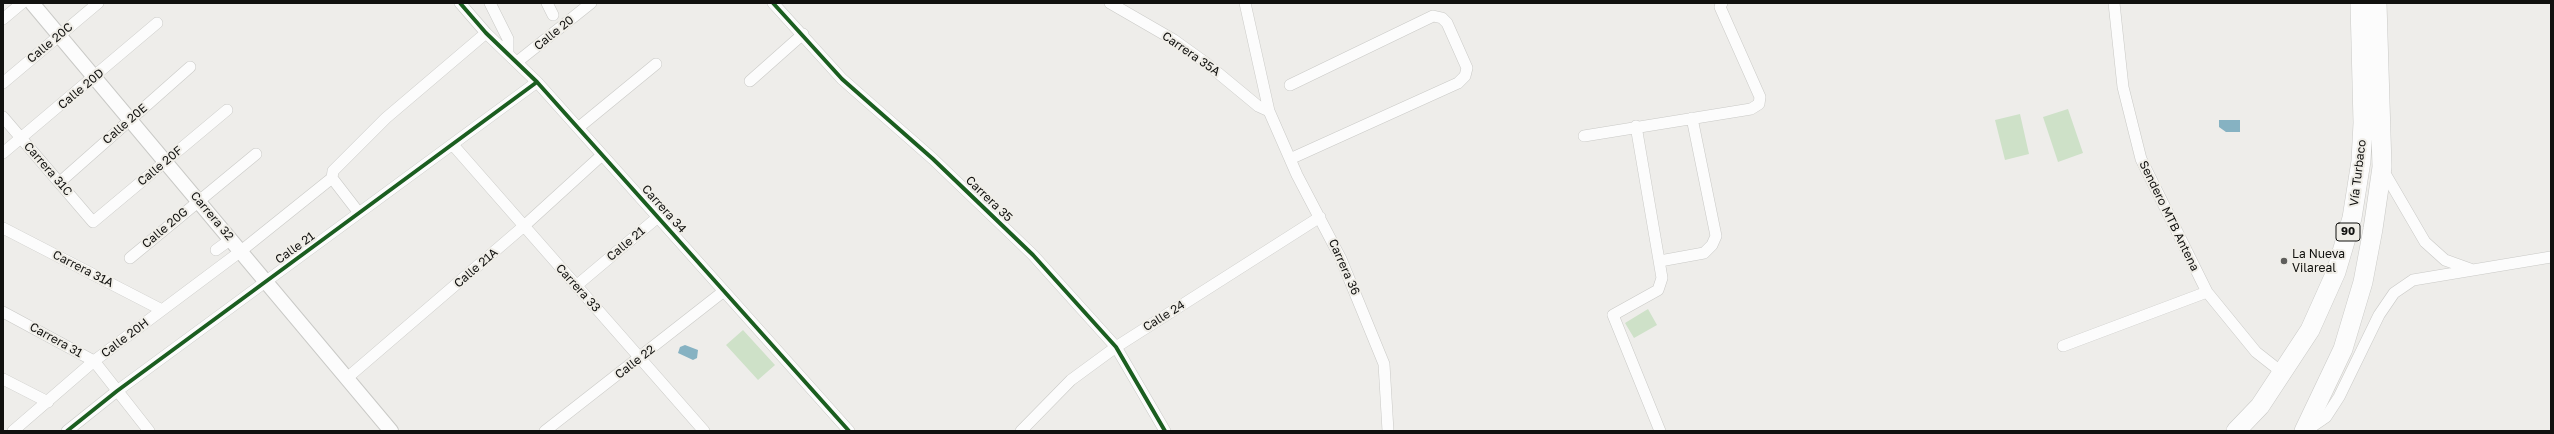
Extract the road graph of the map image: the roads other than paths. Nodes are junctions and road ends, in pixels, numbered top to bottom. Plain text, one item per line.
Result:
1 (22, 3) edge
2 (32, 3) edge
3 (98, 3) edge
4 (460, 3) edge
5 (490, 3) edge
6 (547, 3) edge
7 (591, 3) edge
8 (773, 3) edge
9 (1110, 3) edge
10 (1245, 3) edge
11 (1722, 3) edge
12 (2114, 3) edge
13 (2360, 3) edge
14 (2377, 3) edge
15 (553, 15) dead end
16 (3, 19) edge
17 (157, 23) dead end
18 (486, 33) junction
19 (803, 34) junction
20 (60, 35) junction
21 (508, 54) junction
22 (517, 62) junction
23 (656, 64) dead end
24 (190, 67) dead end
25 (95, 77) junction
26 (750, 81) dead end
27 (537, 82) junction
28 (3, 83) edge
29 (1290, 85) dead end
30 (227, 110) dead end
31 (1269, 111) junction
32 (3, 118) edge
33 (1692, 118) junction
34 (131, 119) junction
35 (1636, 126) junction
36 (578, 128) junction
37 (1584, 136) dead end
38 (21, 138) junction
39 (452, 145) junction
40 (3, 153) edge
41 (256, 154) dead end
42 (602, 155) junction
43 (1290, 159) junction
44 (166, 161) junction
45 (2382, 167) junction
46 (332, 178) junction
47 (60, 182) junction
48 (198, 200) junction
49 (359, 213) junction
50 (658, 217) junction
51 (1320, 217) junction
52 (93, 222) joint
53 (524, 226) junction
54 (3, 228) edge
55 (231, 239) junction
56 (216, 250) dead end
57 (241, 251) junction
58 (2551, 257) edge
59 (130, 258) dead end
60 (1660, 261) junction
61 (2470, 269) junction
62 (267, 281) junction
63 (576, 286) junction
64 (724, 291) junction
65 (2207, 292) junction
66 (162, 310) junction
67 (3, 312) edge
68 (2063, 346) dead end
69 (1116, 347) junction
70 (640, 358) junction
71 (94, 361) junction
72 (2284, 374) junction
73 (347, 378) junction
74 (3, 379) edge
75 (117, 391) junction
76 (48, 402) junction
77 (13, 431) edge
78 (67, 431) edge
79 (149, 431) edge
80 (391, 431) edge
81 (545, 431) edge
82 (704, 431) edge
83 (849, 431) edge
84 (1021, 431) edge
85 (1165, 431) edge
86 (1388, 431) edge
87 (1660, 431) edge
88 (2236, 431) edge
89 (2304, 431) edge

1 - 16 street
2 - 20 street, Carrera 32
3 - 20 street, Calle 20C
4 - 18 street, Carrera 34
5 - 21 street
6 - 15 street
7 - 22 street, Calle 20
8 - 19 street, Carrera 35
9 - 31 street, Carrera 35A
10 - 31 street
11 - 33 street
12 - 65 street, Sendero MTB Antena
13 - 72 highway, Vía Turbaco / 90
14 - 45 highway, Vía Turbaco / 90
17 - 25 street, Calle 20D
18 - 21 street, Carrera 34
18 - 46 street, Calle 20H
19 - 26 street
19 - 69 street, Carrera 35
20 - 25 street, Carrera 32
20 - 28 street, Calle 20C
21 - 22 street, Carrera 34
22 - 27 street, Carrera 34
23 - 36 street
24 - 34 street, Calle 20E
25 - 34 street, Carrera 32
25 - 38 street, Calle 20D
27 - 36 street, Carrera 34
27 - 39 street, Calle 21
29 - 43 street
30 - 44 street, Calle 20F
31 - 43 street, Carrera 36
32 - 38 street, Carrera 31C
33 - 35 street
33 - 60 street
34 - 44 street, Carrera 32
34 - 47 street, Calle 20E
35 - 37 street
35 - 60 street
36 - 42 street, Carrera 34
38 - 40 street, Calle 20D
38 - 47 street, Carrera 31C
39 - 49 street, Calle 21
39 - 53 street, Carrera 33
41 - 48 street, Calle 20G
42 - 50 street, Carrera 34
42 - 53 street, Calle 21A
43 - 51 street, Carrera 36
44 - 48 street, Carrera 32
44 - 52 street, Calle 20F
45 - 61 street
45 - 89 highway, Vía Turbaco / 90
46 - 49 street
46 - 57 street, Calle 20H
47 - 52 street, Carrera 31C
48 - 55 street, Carrera 32
48 - 59 street, Calle 20G
49 - 62 street, Calle 21
50 - 63 street, Calle 21
50 - 64 street, Carrera 34
51 - 69 street, Calle 24
51 - 86 street, Carrera 36
53 - 63 street, Carrera 33
53 - 73 street, Calle 21A
54 - 66 street, Carrera 31A
55 - 56 street
55 - 57 street, Carrera 32
57 - 62 street, Carrera 32
57 - 66 street, Calle 20H
58 - 61 street
60 - 87 street
61 - 89 street
62 - 73 street, Carrera 32
62 - 75 street, Calle 21
63 - 70 street, Carrera 33
64 - 70 street, Calle 22
64 - 83 street, Carrera 34
65 - 68 street
65 - 72 street, Sendero MTB Antena
66 - 71 street, Calle 20H
67 - 71 street, Carrera 31
69 - 84 street, Calle 24
69 - 85 street, Carrera 35
70 - 81 street, Calle 22
70 - 82 street, Carrera 33
71 - 75 street, Carrera 31
71 - 76 street, Calle 20H
72 - 88 highway, Vía Turbaco / 90
73 - 80 street, Carrera 32
74 - 76 street
75 - 78 street, Calle 21
75 - 79 street, Carrera 31
76 - 77 street, Calle 20H

